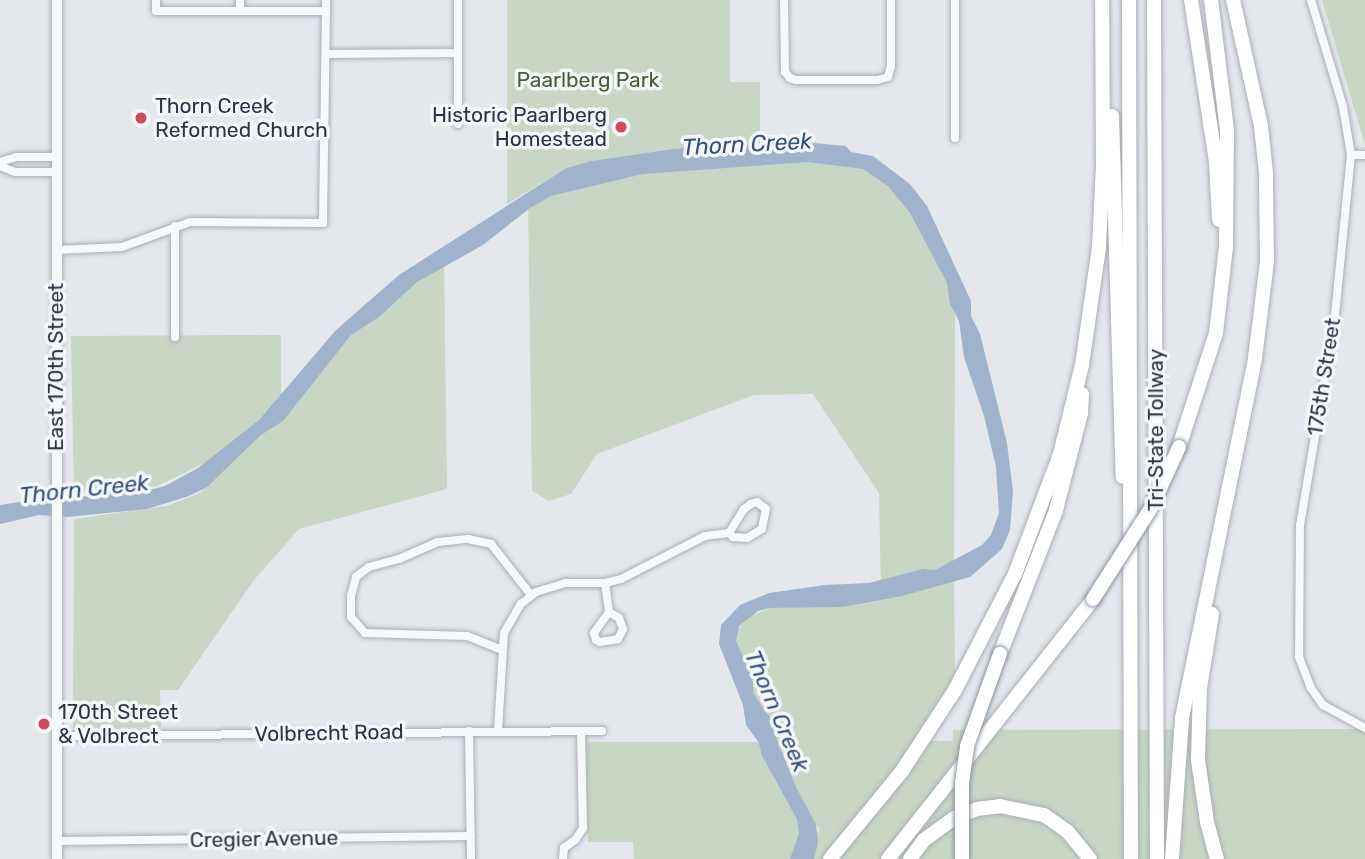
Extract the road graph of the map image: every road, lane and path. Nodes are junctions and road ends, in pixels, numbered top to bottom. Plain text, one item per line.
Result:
1 (57, 0) edge
2 (156, 0) edge
3 (240, 0) edge
4 (326, 0) edge
5 (458, 0) edge
6 (785, 0) edge
7 (891, 0) edge
8 (955, 0) edge
9 (1103, 0) edge
10 (1129, 0) edge
11 (1154, 0) edge
12 (1191, 0) edge
13 (1211, 0) edge
14 (1233, 0) edge
15 (1311, 0) edge
16 (240, 11) junction
17 (326, 11) junction
18 (458, 53) junction
19 (326, 54) junction
20 (458, 124) dead end
21 (955, 138) dead end
22 (1351, 155) junction
23 (1365, 155) edge
24 (56, 157) junction
25 (0, 164) edge
26 (56, 172) junction
27 (175, 226) junction
28 (56, 250) junction
29 (175, 337) dead end
30 (1082, 365) junction
31 (1203, 374) junction
32 (1233, 474) junction
33 (729, 533) junction
34 (1131, 567) junction
35 (605, 583) junction
36 (531, 595) junction
37 (609, 612) dead end
38 (502, 650) junction
39 (1365, 728) edge
40 (602, 730) dead end
41 (469, 731) junction
42 (498, 731) junction
43 (581, 731) junction
44 (56, 736) junction
45 (471, 836) junction
46 (57, 841) junction
47 (57, 859) edge
48 (471, 859) edge
49 (563, 859) edge
50 (830, 859) edge
51 (888, 859) edge
52 (910, 859) edge
53 (962, 859) edge
54 (1090, 859) edge
55 (1131, 859) edge
56 (1157, 859) edge
57 (1172, 859) edge
58 (1217, 859) edge

1 - 24 street, East 170th Street
2 - 16 street
3 - 16 street
4 - 17 street
5 - 18 street
6 - 7 street
8 - 21 street
9 - 30 highway
9 - 34 highway
10 - 34 highway, Tri-State Tollway
11 - 56 highway, Tri-State Tollway
12 - 31 highway
13 - 31 highway
14 - 32 highway
15 - 22 street, 175th Street
16 - 17 street
17 - 19 street
18 - 19 street
18 - 20 street
19 - 27 street
22 - 23 street
22 - 39 street, 175th Street
24 - 25 street
24 - 26 street, East 170th Street
25 - 26 street
26 - 28 street, East 170th Street
27 - 28 street
27 - 29 street
28 - 44 street, East 170th Street
30 - 50 highway
30 - 53 highway, bridge
31 - 51 highway, bridge
32 - 57 highway
32 - 58 highway
33 - 33 street
33 - 35 street
34 - 55 highway, Tri-State Tollway
35 - 36 street
35 - 37 street
36 - 38 street
36 - 38 street
38 - 42 street
40 - 43 street, Volbrecht Road
41 - 42 street, Volbrecht Road
41 - 44 street, Volbrecht Road
41 - 45 street
42 - 43 street, Volbrecht Road
43 - 49 street
44 - 46 street, East 170th Street
45 - 46 street, Cregier Avenue
45 - 48 street
46 - 47 street, East 170th Street
52 - 54 highway

